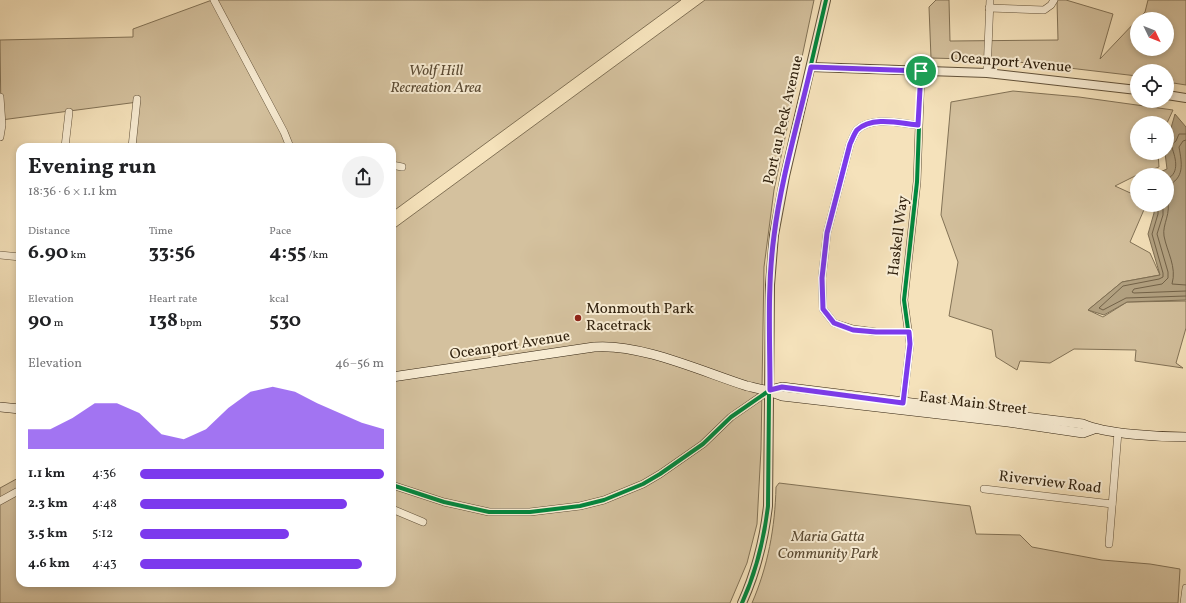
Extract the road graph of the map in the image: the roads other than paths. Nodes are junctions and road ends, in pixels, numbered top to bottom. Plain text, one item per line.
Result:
1 (214, 0) edge
2 (826, 0) edge
3 (990, 0) edge
4 (1054, 0) edge
5 (990, 8) junction
6 (811, 67) junction
7 (921, 71) junction
8 (987, 73) junction
9 (1130, 89) edge
10 (1174, 96) edge
11 (0, 97) edge
12 (1186, 98) edge
13 (138, 99) dead end
14 (69, 112) dead end
15 (918, 125) junction
16 (0, 137) edge
17 (65, 143) edge
18 (132, 143) edge
19 (288, 143) edge
20 (396, 165) edge
21 (402, 166) dead end
22 (0, 255) edge
23 (16, 257) edge
24 (909, 332) junction
25 (396, 377) edge
26 (770, 390) junction
27 (903, 403) junction
28 (0, 407) edge
29 (16, 409) edge
30 (1094, 429) junction
31 (1118, 432) junction
32 (1186, 437) edge
33 (396, 486) edge
34 (984, 489) dead end
35 (16, 492) edge
36 (0, 501) edge
37 (1112, 504) junction
38 (396, 511) edge
39 (423, 522) dead end
40 (1109, 544) dead end
41 (1186, 588) edge
42 (742, 603) edge
43 (1184, 603) edge

1 - 19 street
2 - 6 street, Port au Peck Avenue
3 - 5 street
4 - 5 street
5 - 8 street
6 - 7 street, Oceanport Avenue
6 - 26 street, Port au Peck Avenue
7 - 8 street, Oceanport Avenue
7 - 15 street, Haskell Way
8 - 9 street, Oceanport Avenue
10 - 12 street
11 - 16 street
13 - 18 street
14 - 17 street
15 - 24 street, Haskell Way
15 - 24 street
20 - 21 street
22 - 23 street
24 - 27 street, Haskell Way
25 - 26 main road, Oceanport Avenue
26 - 27 main road, East Main Street
26 - 30 main road, East Main Street
26 - 33 street
26 - 42 street, Port au Peck Avenue
27 - 30 main road, East Main Street
28 - 29 main road
30 - 31 main road, East Main Street
31 - 32 main road, East Main Street
31 - 37 street
34 - 37 street, Riverview Road
35 - 36 street
37 - 40 street
38 - 39 street
41 - 43 street

